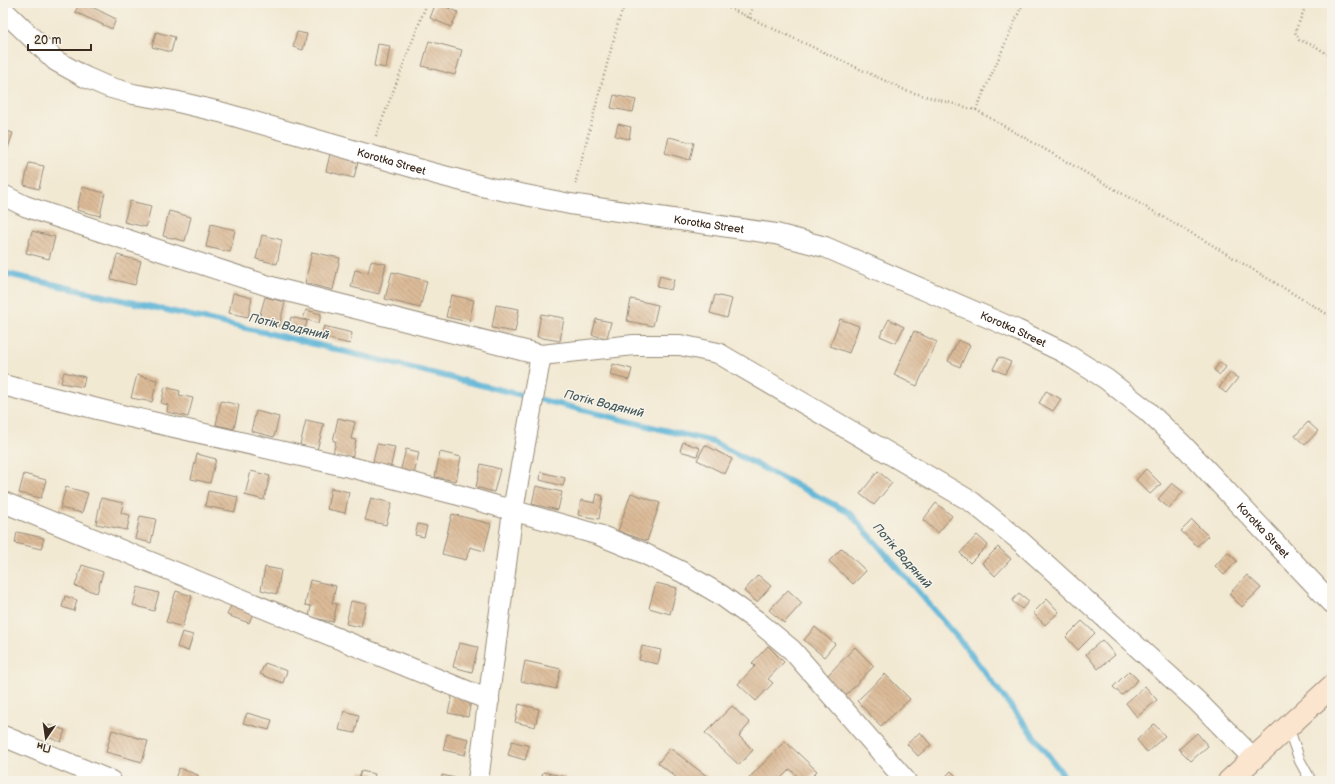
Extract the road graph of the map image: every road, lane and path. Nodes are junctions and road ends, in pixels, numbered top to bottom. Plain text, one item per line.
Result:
1 (427, 3) edge
2 (625, 3) edge
3 (718, 3) edge
4 (754, 3) edge
5 (1023, 3) edge
6 (1307, 3) edge
7 (3, 10) edge
8 (749, 18) junction
9 (1332, 57) edge
10 (976, 110) junction
11 (368, 155) junction
12 (3, 195) edge
13 (570, 204) junction
14 (1332, 317) edge
15 (541, 355) junction
16 (3, 385) edge
17 (3, 502) edge
18 (513, 510) junction
19 (1332, 603) edge
20 (1332, 686) edge
21 (489, 700) junction
22 (1288, 727) junction
23 (3, 736) edge
24 (1254, 759) junction
25 (111, 781) edge
26 (478, 781) edge
27 (906, 781) edge
28 (1229, 781) edge
29 (1311, 781) edge

1 - 11 path
2 - 13 path
3 - 8 path
4 - 8 path
5 - 10 path
6 - 9 path
7 - 11 street, Korotka Street
8 - 10 path
10 - 14 path
11 - 13 street, Korotka Street
12 - 15 street
13 - 19 street, Korotka Street
15 - 18 street
15 - 24 street
16 - 18 street
17 - 21 street
18 - 21 street
18 - 27 street
20 - 22 street
21 - 26 street
22 - 24 street
22 - 29 lane
23 - 25 street
24 - 28 street

